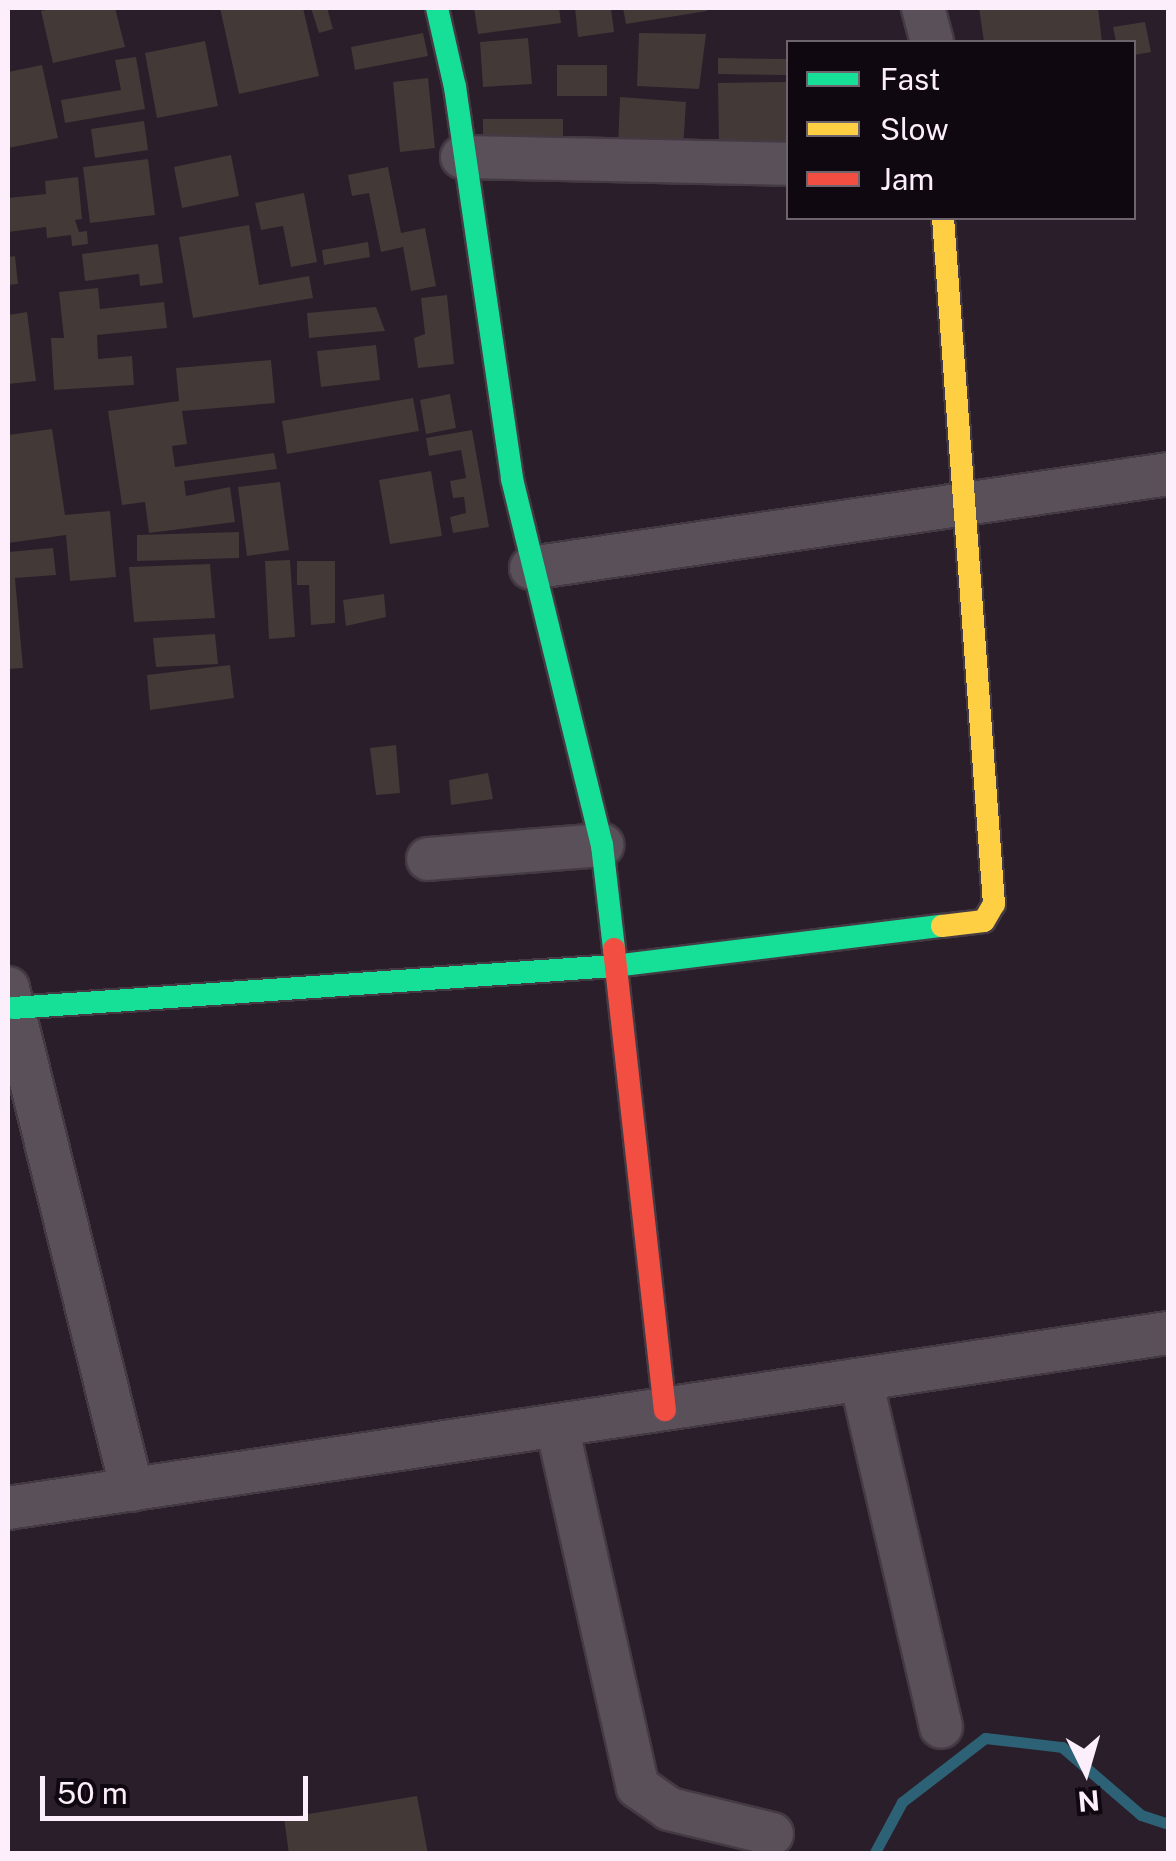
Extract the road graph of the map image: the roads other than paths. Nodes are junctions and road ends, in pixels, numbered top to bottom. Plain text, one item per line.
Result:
1 (437, 8) edge
2 (924, 8) edge
3 (932, 40) edge
4 (462, 157) junction
5 (786, 164) edge
6 (944, 220) edge
7 (1168, 474) edge
8 (964, 500) junction
9 (531, 568) junction
10 (602, 845) junction
11 (428, 858) dead end
12 (614, 966) junction
13 (10, 998) edge
14 (1168, 1332) edge
15 (861, 1380) junction
16 (665, 1410) junction
17 (558, 1426) junction
18 (132, 1490) junction
19 (8, 1508) edge
20 (942, 1727) dead end
21 (772, 1834) dead end

1 - 4 street
2 - 3 street
4 - 5 street
4 - 9 street
6 - 8 street
7 - 8 street
8 - 9 street
8 - 12 street
9 - 10 street
10 - 11 street
10 - 12 street
12 - 13 street
12 - 16 street
13 - 18 street
14 - 15 street
15 - 16 street
15 - 20 street
16 - 17 street
17 - 18 street
17 - 21 street
18 - 19 street

